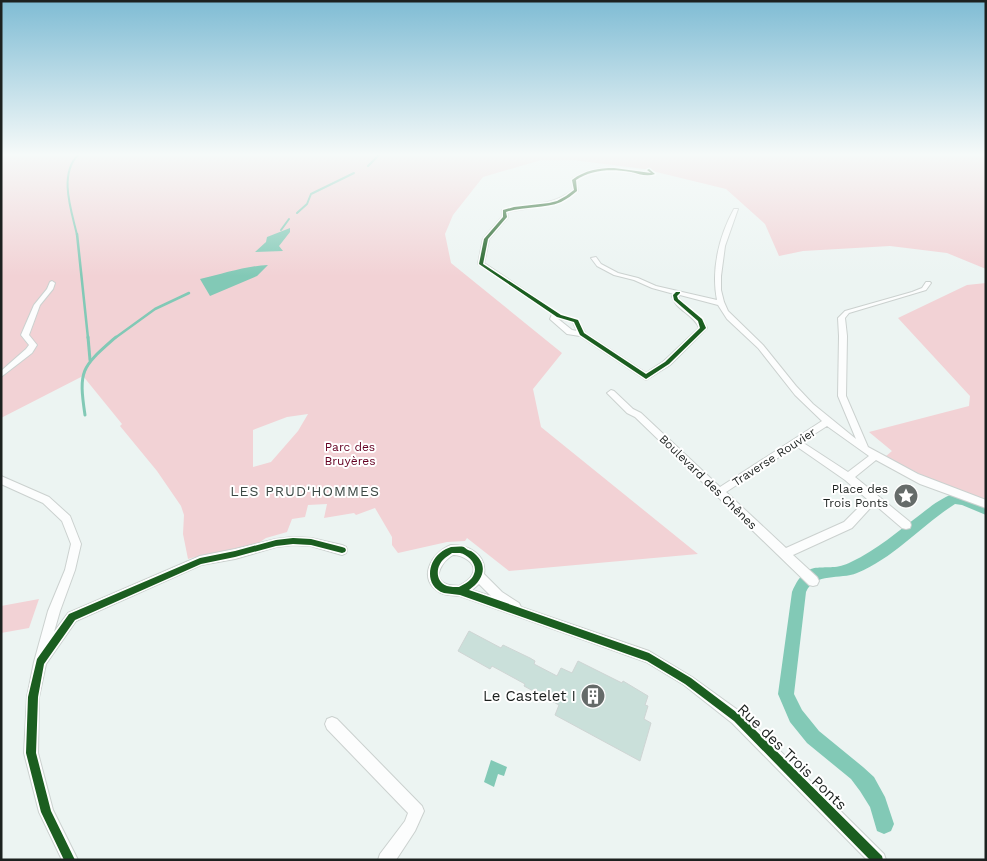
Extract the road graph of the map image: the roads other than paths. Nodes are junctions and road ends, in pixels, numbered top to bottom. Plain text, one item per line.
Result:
1 (568, 195) edge
2 (736, 210) dead end
3 (594, 258) dead end
4 (52, 282) dead end
5 (928, 283) dead end
6 (678, 293) junction
7 (720, 303) junction
8 (555, 314) junction
9 (582, 334) junction
10 (1, 375) edge
11 (611, 393) dead end
12 (828, 421) junction
13 (797, 443) junction
14 (865, 447) junction
15 (876, 455) junction
16 (848, 477) junction
17 (1, 480) edge
18 (719, 492) junction
19 (873, 499) junction
20 (986, 504) edge
21 (906, 525) dead end
22 (342, 550) dead end
23 (784, 554) junction
24 (479, 576) junction
25 (813, 581) dead end
26 (460, 591) junction
27 (525, 614) junction
28 (40, 662) junction
29 (332, 724) dead end
30 (70, 860) edge
31 (386, 860) edge
32 (878, 860) edge

1 - 8 street
2 - 7 street
3 - 6 street
4 - 10 street
5 - 14 street
6 - 7 street
6 - 9 street
7 - 12 street
8 - 9 street
8 - 9 street
11 - 18 street, Boulevard des Chênes
12 - 13 street, Traverse Rouvier
12 - 14 street
13 - 16 street
13 - 18 street, Traverse Rouvier
14 - 15 street
15 - 16 street
15 - 20 street
16 - 19 street
17 - 28 street
18 - 23 street, Boulevard des Chênes
19 - 21 street
19 - 23 street
22 - 28 street
23 - 25 street, Boulevard des Chênes
24 - 26 street
24 - 26 street, Rue des Trois Ponts
24 - 27 street, Rue des Trois Ponts
26 - 27 street, Rue des Trois Ponts
27 - 32 street, Rue des Trois Ponts
28 - 30 street
29 - 31 street

